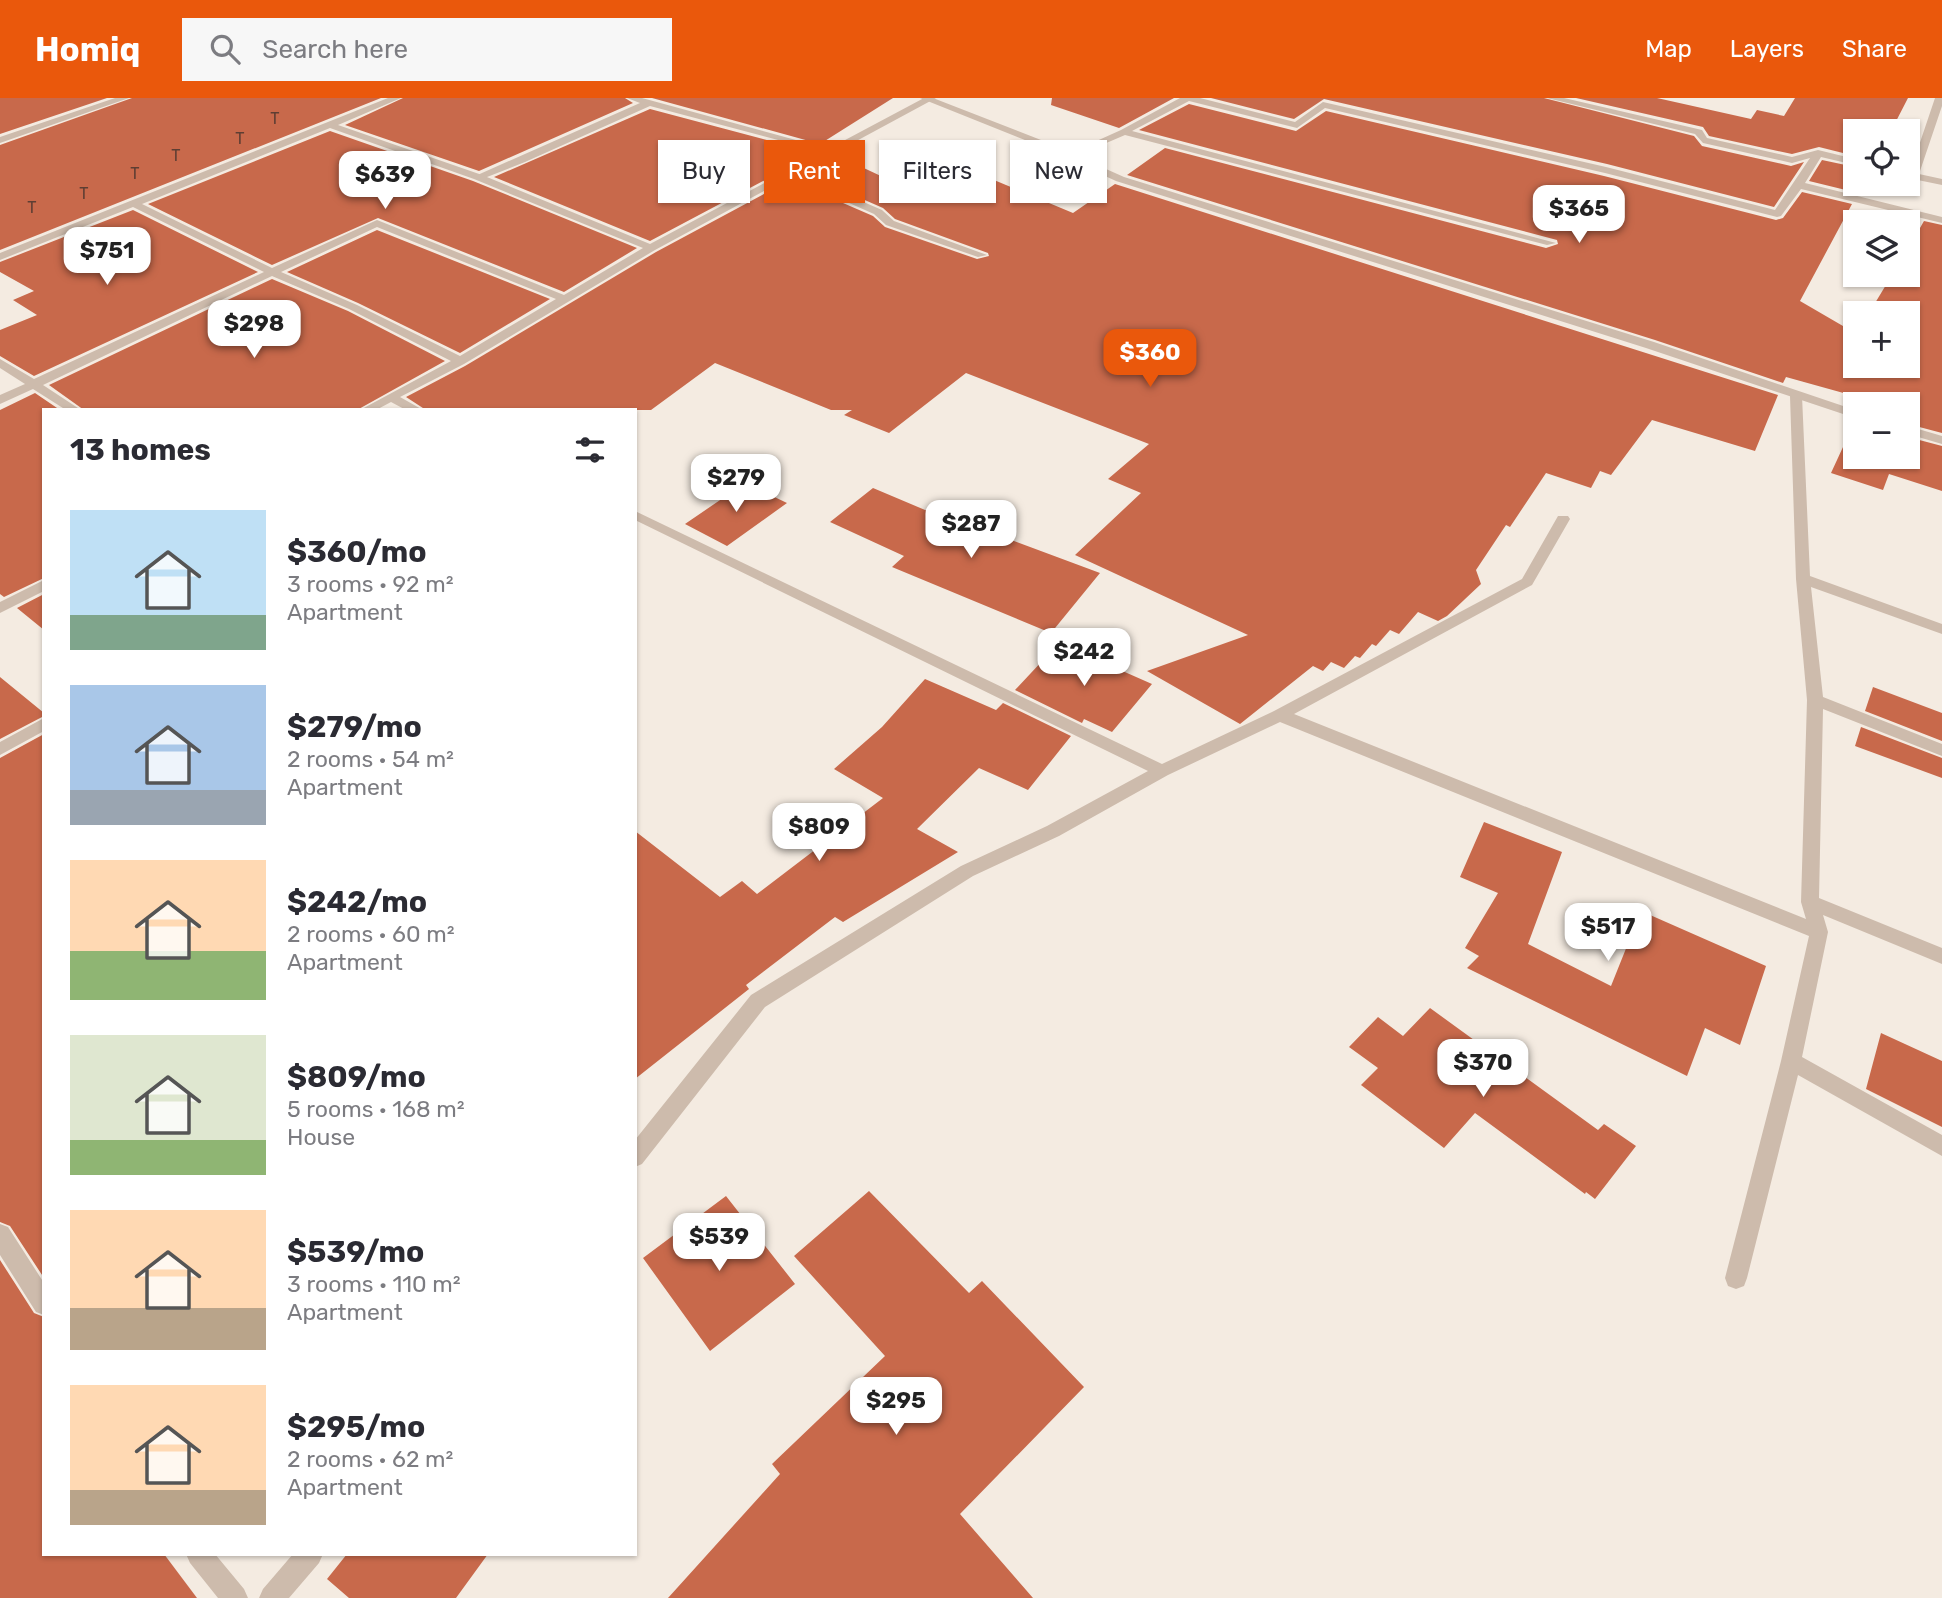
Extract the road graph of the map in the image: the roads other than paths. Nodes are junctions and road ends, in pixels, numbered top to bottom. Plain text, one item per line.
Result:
1 (124, 98) edge
2 (396, 98) edge
3 (632, 98) edge
4 (928, 98) edge
5 (1188, 98) edge
6 (1552, 98) edge
7 (1940, 98) edge
8 (648, 103) junction
9 (330, 125) junction
10 (1124, 132) junction
11 (0, 140) edge
12 (789, 140) edge
13 (851, 140) edge
14 (1033, 140) edge
15 (1106, 140) edge
16 (1920, 152) edge
17 (1818, 153) junction
18 (1843, 159) edge
19 (1107, 174) edge
20 (478, 177) junction
21 (1920, 178) edge
22 (1942, 182) edge
23 (1799, 185) junction
24 (764, 189) edge
25 (858, 203) edge
26 (132, 204) junction
27 (1942, 220) edge
28 (1551, 243) dead end
29 (651, 248) junction
30 (982, 256) dead end
31 (0, 257) edge
32 (272, 272) junction
33 (563, 298) junction
34 (460, 361) junction
35 (0, 363) edge
36 (32, 383) junction
37 (1796, 396) junction
38 (390, 397) junction
39 (0, 400) edge
40 (72, 408) edge
41 (370, 408) edge
42 (413, 408) edge
43 (1843, 410) edge
44 (1920, 434) edge
45 (1942, 440) edge
46 (637, 516) edge
47 (1563, 519) dead end
48 (1803, 579) junction
49 (42, 586) edge
50 (0, 608) edge
51 (1942, 629) edge
52 (1815, 700) junction
53 (1279, 715) junction
54 (42, 725) edge
55 (0, 750) edge
56 (1942, 750) edge
57 (1162, 771) junction
58 (1810, 902) junction
59 (1819, 932) junction
60 (1942, 957) edge
61 (1791, 1061) junction
62 (1942, 1146) edge
63 (637, 1154) edge
64 (0, 1234) edge
65 (1736, 1278) dead end
66 (42, 1301) edge
67 (201, 1556) edge
68 (308, 1556) edge
69 (235, 1598) edge
70 (272, 1598) edge

1 - 11 street
2 - 9 street
3 - 8 street
4 - 13 street
4 - 14 street
5 - 10 street
5 - 23 street
6 - 17 street
7 - 16 street
8 - 12 street
8 - 20 street
9 - 20 street
9 - 26 street
10 - 15 street
10 - 28 street
17 - 18 street
17 - 23 street
19 - 37 street
20 - 29 street
21 - 22 street
23 - 27 street
24 - 29 street
25 - 30 street
26 - 31 street
26 - 32 street
29 - 33 street
32 - 33 street
32 - 34 street
32 - 36 street
33 - 34 street
34 - 38 street
35 - 36 street
36 - 39 street
36 - 40 street
37 - 43 street
37 - 48 street
38 - 41 street
38 - 42 street
44 - 45 street
46 - 57 street
47 - 53 street
48 - 51 street
48 - 52 street
49 - 50 street
52 - 56 street
52 - 58 street
53 - 57 street
53 - 59 street
54 - 55 street
57 - 63 street
58 - 59 street
58 - 60 street
59 - 61 street
61 - 62 street
61 - 65 street
64 - 66 street
67 - 69 street
68 - 70 street

